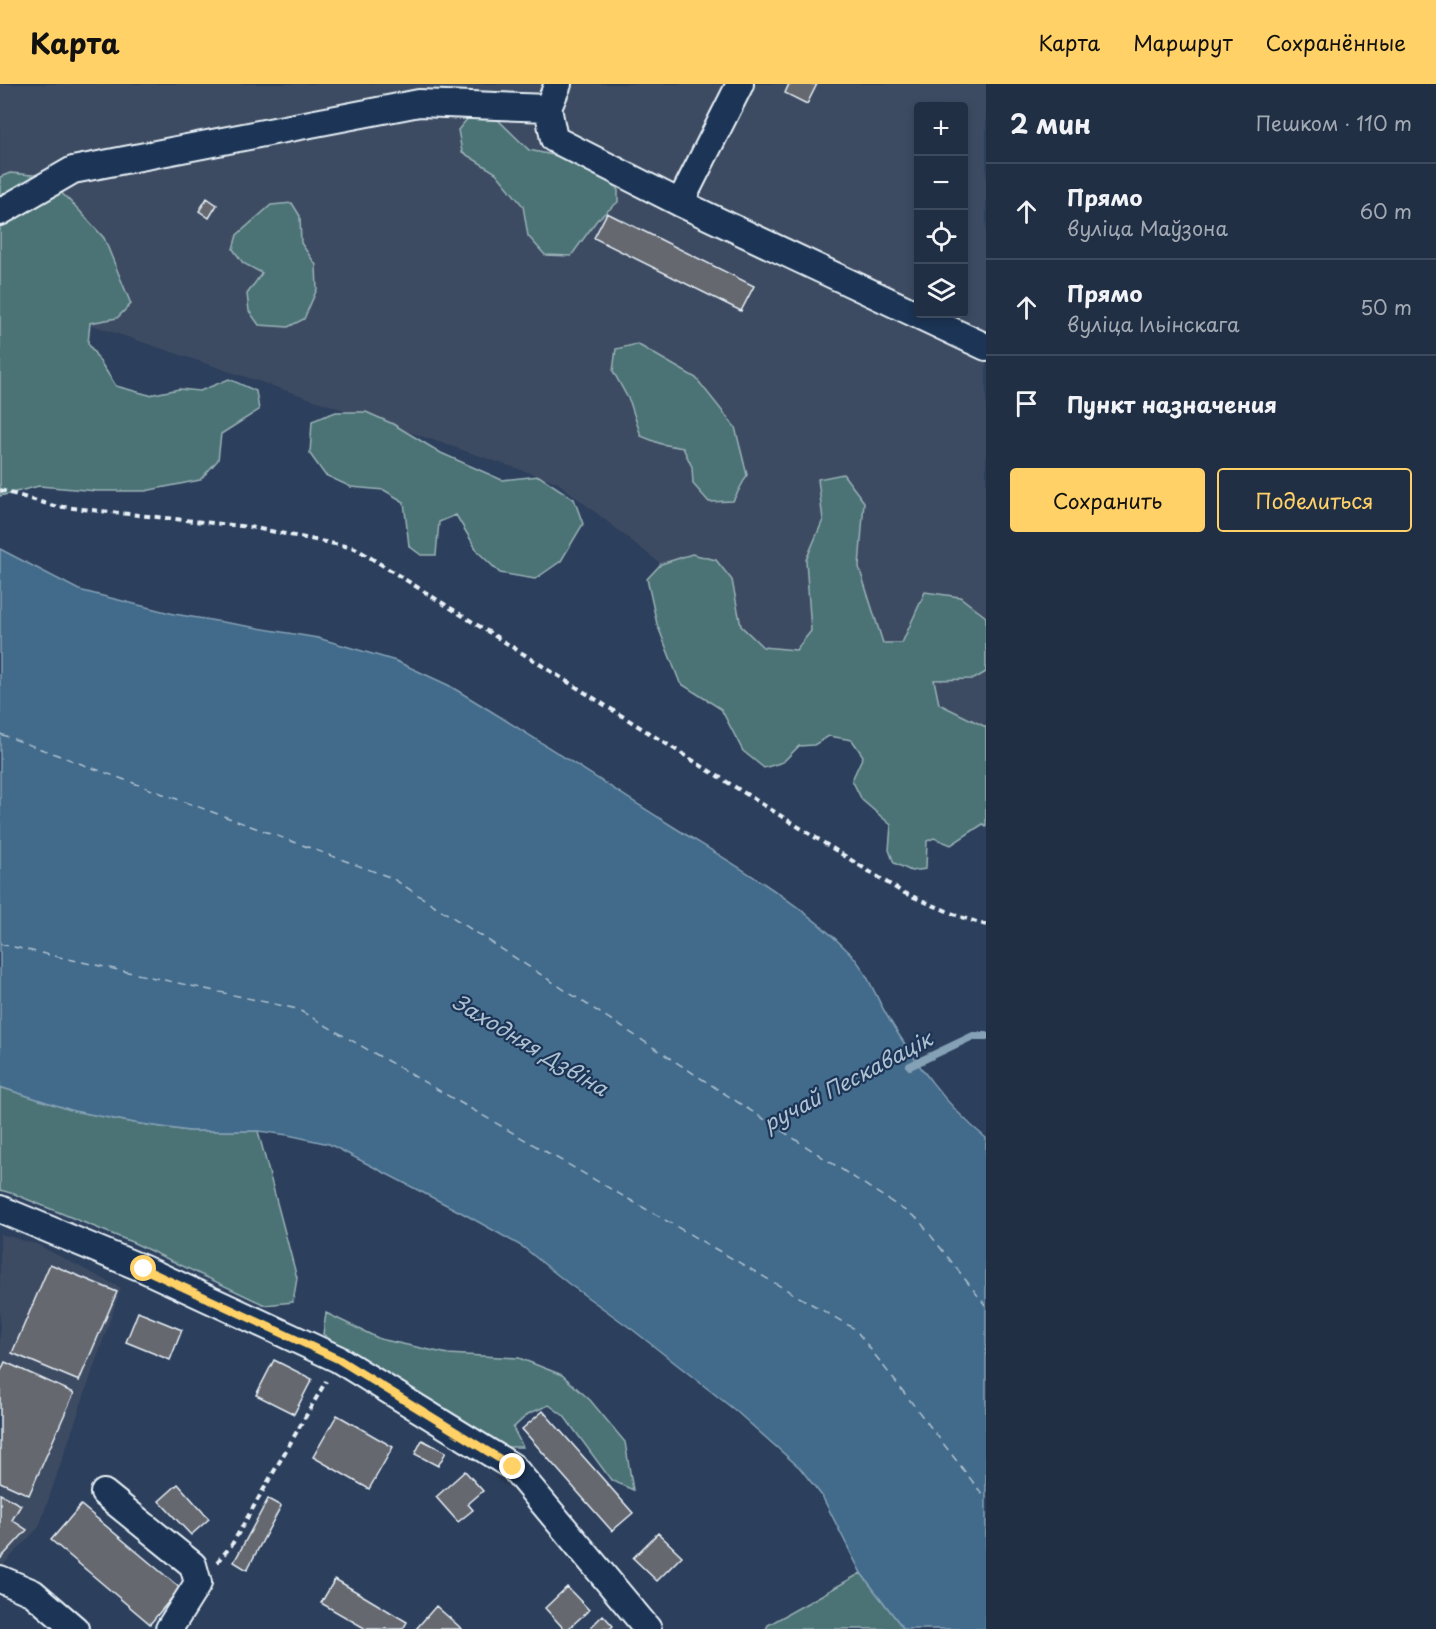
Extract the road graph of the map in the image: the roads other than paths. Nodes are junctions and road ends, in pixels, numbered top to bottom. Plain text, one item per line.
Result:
1 (558, 84) edge
2 (740, 84) edge
3 (548, 108) junction
4 (680, 203) junction
5 (0, 212) edge
6 (986, 347) edge
7 (0, 1209) edge
8 (104, 1493) dead end
9 (0, 1579) edge
10 (75, 1629) edge
11 (169, 1629) edge
12 (648, 1629) edge

1 - 3 street
2 - 4 street
3 - 4 street
3 - 5 street
4 - 6 street
7 - 12 street
8 - 11 street
9 - 10 street

